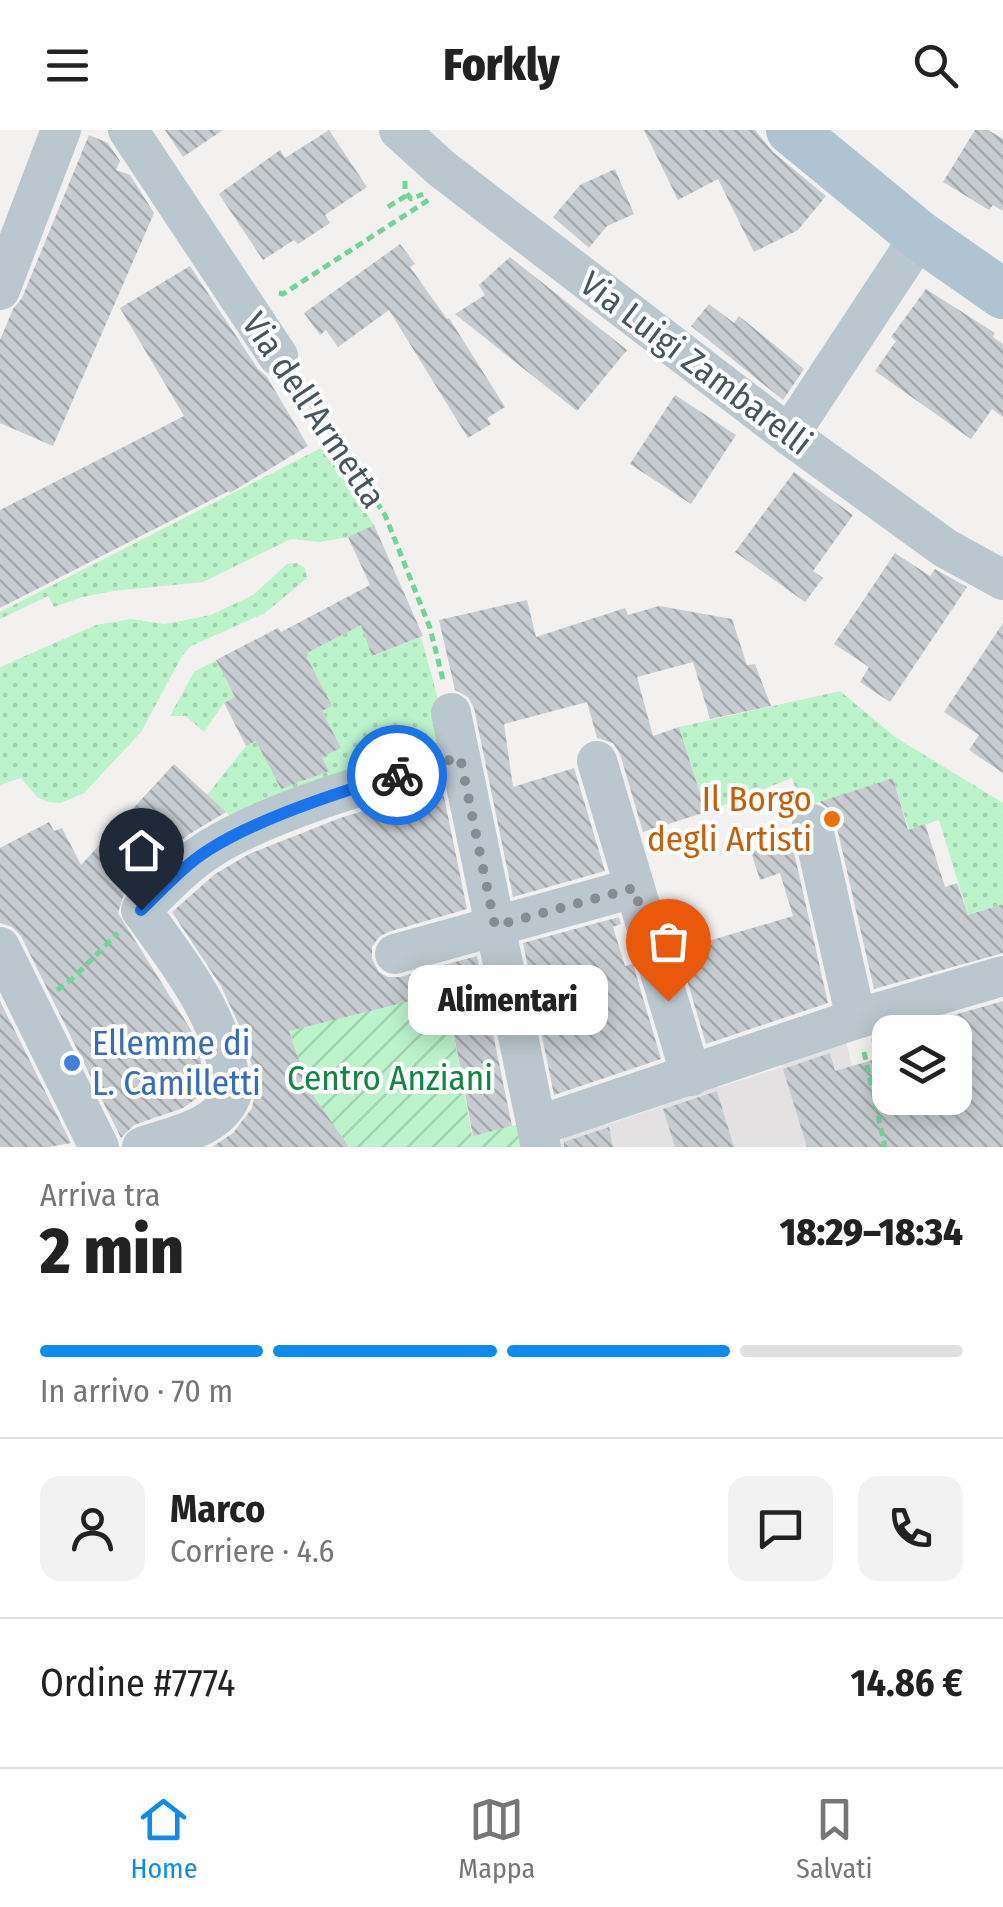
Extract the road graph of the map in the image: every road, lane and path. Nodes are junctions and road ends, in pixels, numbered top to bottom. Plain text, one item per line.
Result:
1 (61, 130) edge
2 (128, 130) edge
3 (791, 130) edge
4 (419, 150) edge
5 (428, 202) dead end
6 (388, 207) dead end
7 (920, 236) junction
8 (0, 290) edge
9 (272, 292) dead end
10 (1003, 294) edge
11 (278, 356) joint
12 (789, 435) junction
13 (1003, 580) edge
14 (450, 713) joint
15 (460, 757) junction
16 (596, 760) dead end
17 (812, 824) dead end
18 (634, 888) junction
19 (130, 921) junction
20 (495, 926) junction
21 (0, 947) edge
22 (395, 954) dead end
23 (1003, 976) edge
24 (52, 994) dead end
25 (859, 1031) junction
26 (692, 1076) junction
27 (539, 1137) edge
28 (98, 1147) edge
29 (142, 1147) edge
30 (885, 1147) edge

1 - 8 street
2 - 11 street, Via dell'Armetta
3 - 7 main road
4 - 6 path
4 - 12 street, Via Luigi Zambarelli
5 - 9 path
7 - 10 main road
7 - 12 street
11 - 14 path, Via dell'Armetta
12 - 13 street, Via Luigi Zambarelli
14 - 15 street
15 - 19 street
15 - 20 street
16 - 18 street
17 - 25 street
18 - 20 street
18 - 26 street
19 - 24 path
19 - 29 street
20 - 22 street
20 - 27 street
21 - 28 street
23 - 25 street
25 - 26 street
25 - 30 path
26 - 27 street

